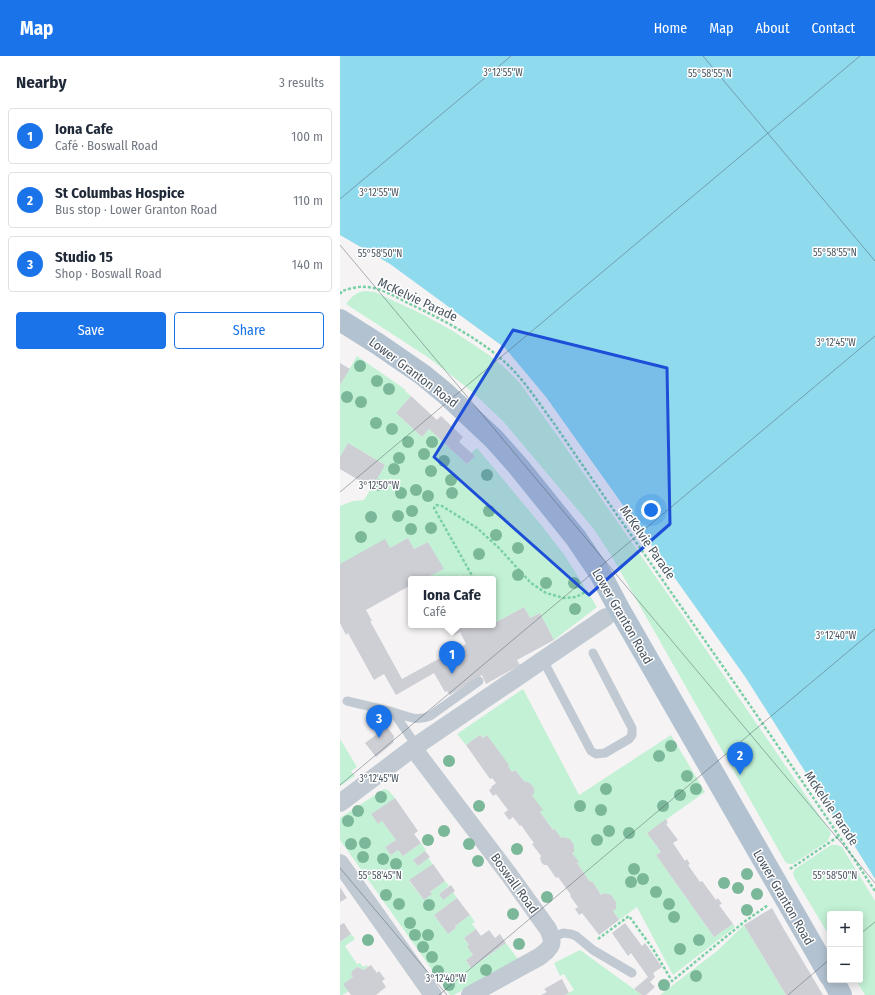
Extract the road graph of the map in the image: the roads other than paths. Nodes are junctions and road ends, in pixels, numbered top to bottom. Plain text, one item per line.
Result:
1 (340, 320) edge
2 (606, 617) dead end
3 (593, 653) dead end
4 (543, 660) junction
5 (479, 681) dead end
6 (347, 701) dead end
7 (393, 712) junction
8 (415, 747) junction
9 (340, 803) edge
10 (340, 863) edge
11 (552, 938) junction
12 (827, 971) edge
13 (632, 973) dead end
14 (835, 983) edge
15 (433, 995) edge
16 (470, 995) edge
17 (841, 995) edge

1 - 12 main road, Lower Granton Road
2 - 4 street
3 - 4 lane
4 - 8 street
5 - 7 lane
6 - 7 lane
7 - 8 lane
8 - 9 street
8 - 11 street, Boswall Road
10 - 15 street
11 - 13 lane
11 - 16 street
14 - 17 main road

